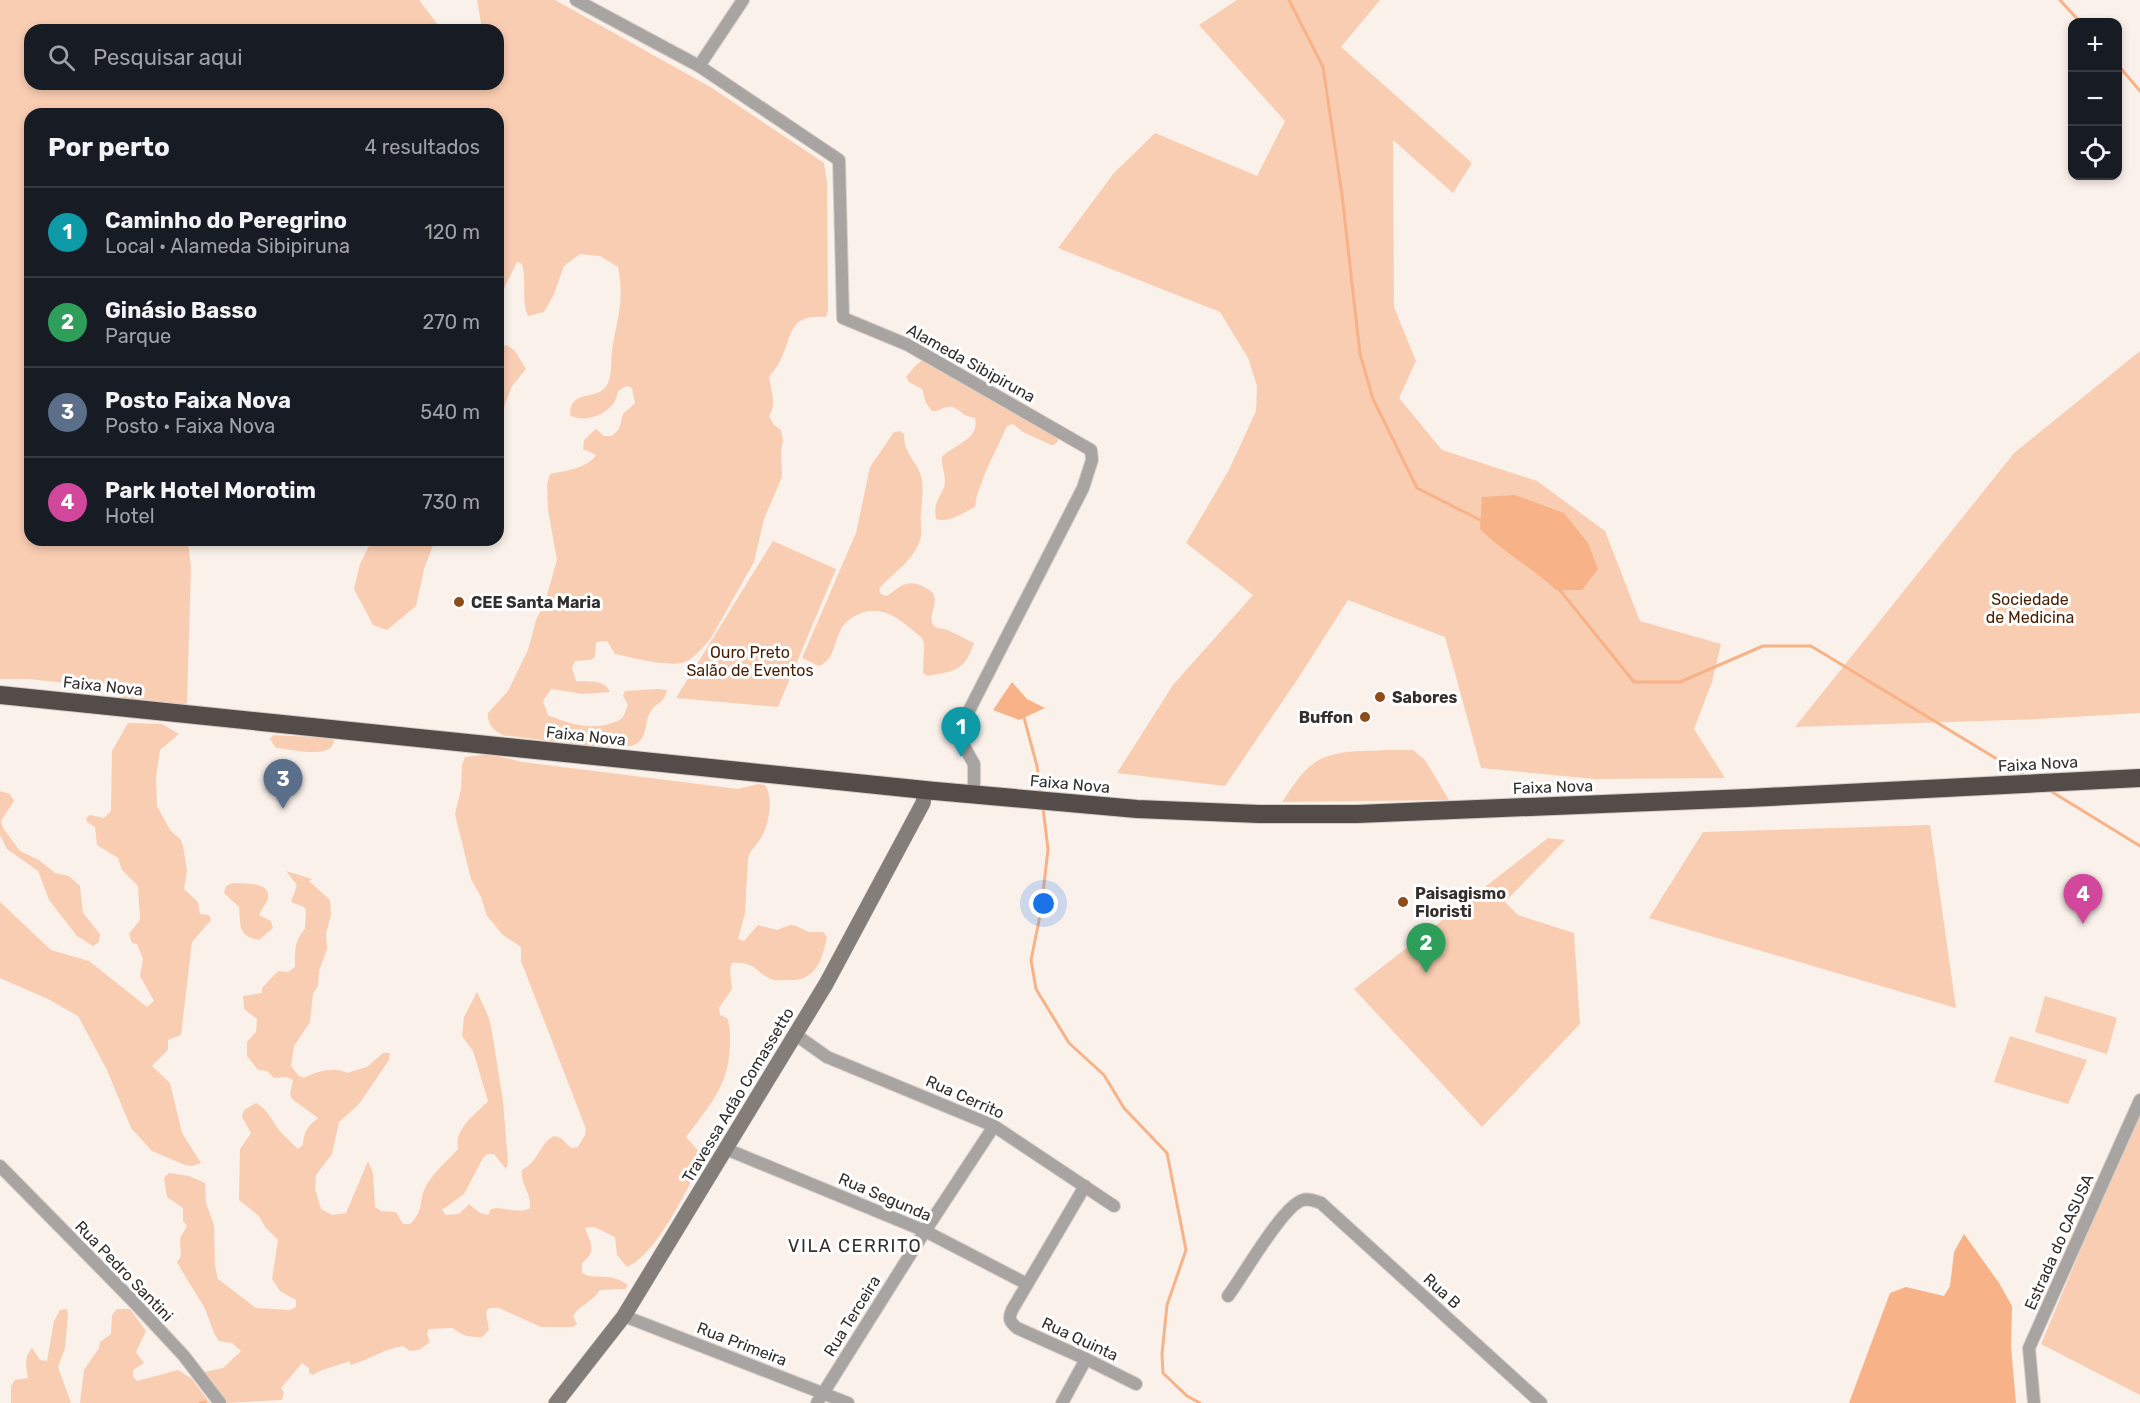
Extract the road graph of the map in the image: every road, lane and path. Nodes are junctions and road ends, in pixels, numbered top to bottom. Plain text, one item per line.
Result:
1 (576, 0) edge
2 (742, 0) edge
3 (699, 66) junction
4 (0, 695) edge
5 (2140, 778) edge
6 (925, 790) junction
7 (974, 795) junction
8 (795, 1035) junction
9 (2140, 1100) edge
10 (994, 1126) junction
11 (726, 1149) junction
12 (0, 1166) edge
13 (1085, 1186) junction
14 (1114, 1206) dead end
15 (925, 1231) junction
16 (1027, 1284) junction
17 (1228, 1296) dead end
18 (624, 1316) junction
19 (1086, 1359) junction
20 (1136, 1384) dead end
21 (820, 1398) edge
22 (220, 1403) edge
23 (556, 1403) edge
24 (848, 1403) edge
25 (1062, 1403) edge
26 (1541, 1403) edge
27 (2034, 1403) edge

1 - 3 street, Alameda Sibipiruna
2 - 3 street
3 - 7 street, Alameda Sibipiruna
4 - 6 highway, Faixa Nova
5 - 7 highway, Faixa Nova
6 - 7 highway, Faixa Nova
6 - 8 street, Travessa Adão Comassetto
8 - 10 street, Rua Cerrito
8 - 11 street, Travessa Adão Comassetto
9 - 27 street, Estrada do CASUSA
10 - 13 street, Rua Cerrito
10 - 15 street, Rua Terceira
11 - 15 street, Rua Segunda
11 - 18 street, Travessa Adão Comassetto
12 - 22 street, Rua Pedro Santini
13 - 14 street, Rua Cerrito
13 - 16 street
15 - 16 street, Rua Segunda
15 - 21 street, Rua Terceira
16 - 19 street, Rua Quinta
17 - 26 street, Rua B
18 - 21 street, Rua Primeira
18 - 23 street, Travessa Adão Comassetto
19 - 20 street, Rua Quinta
19 - 25 street
21 - 24 street, Rua Primeira

